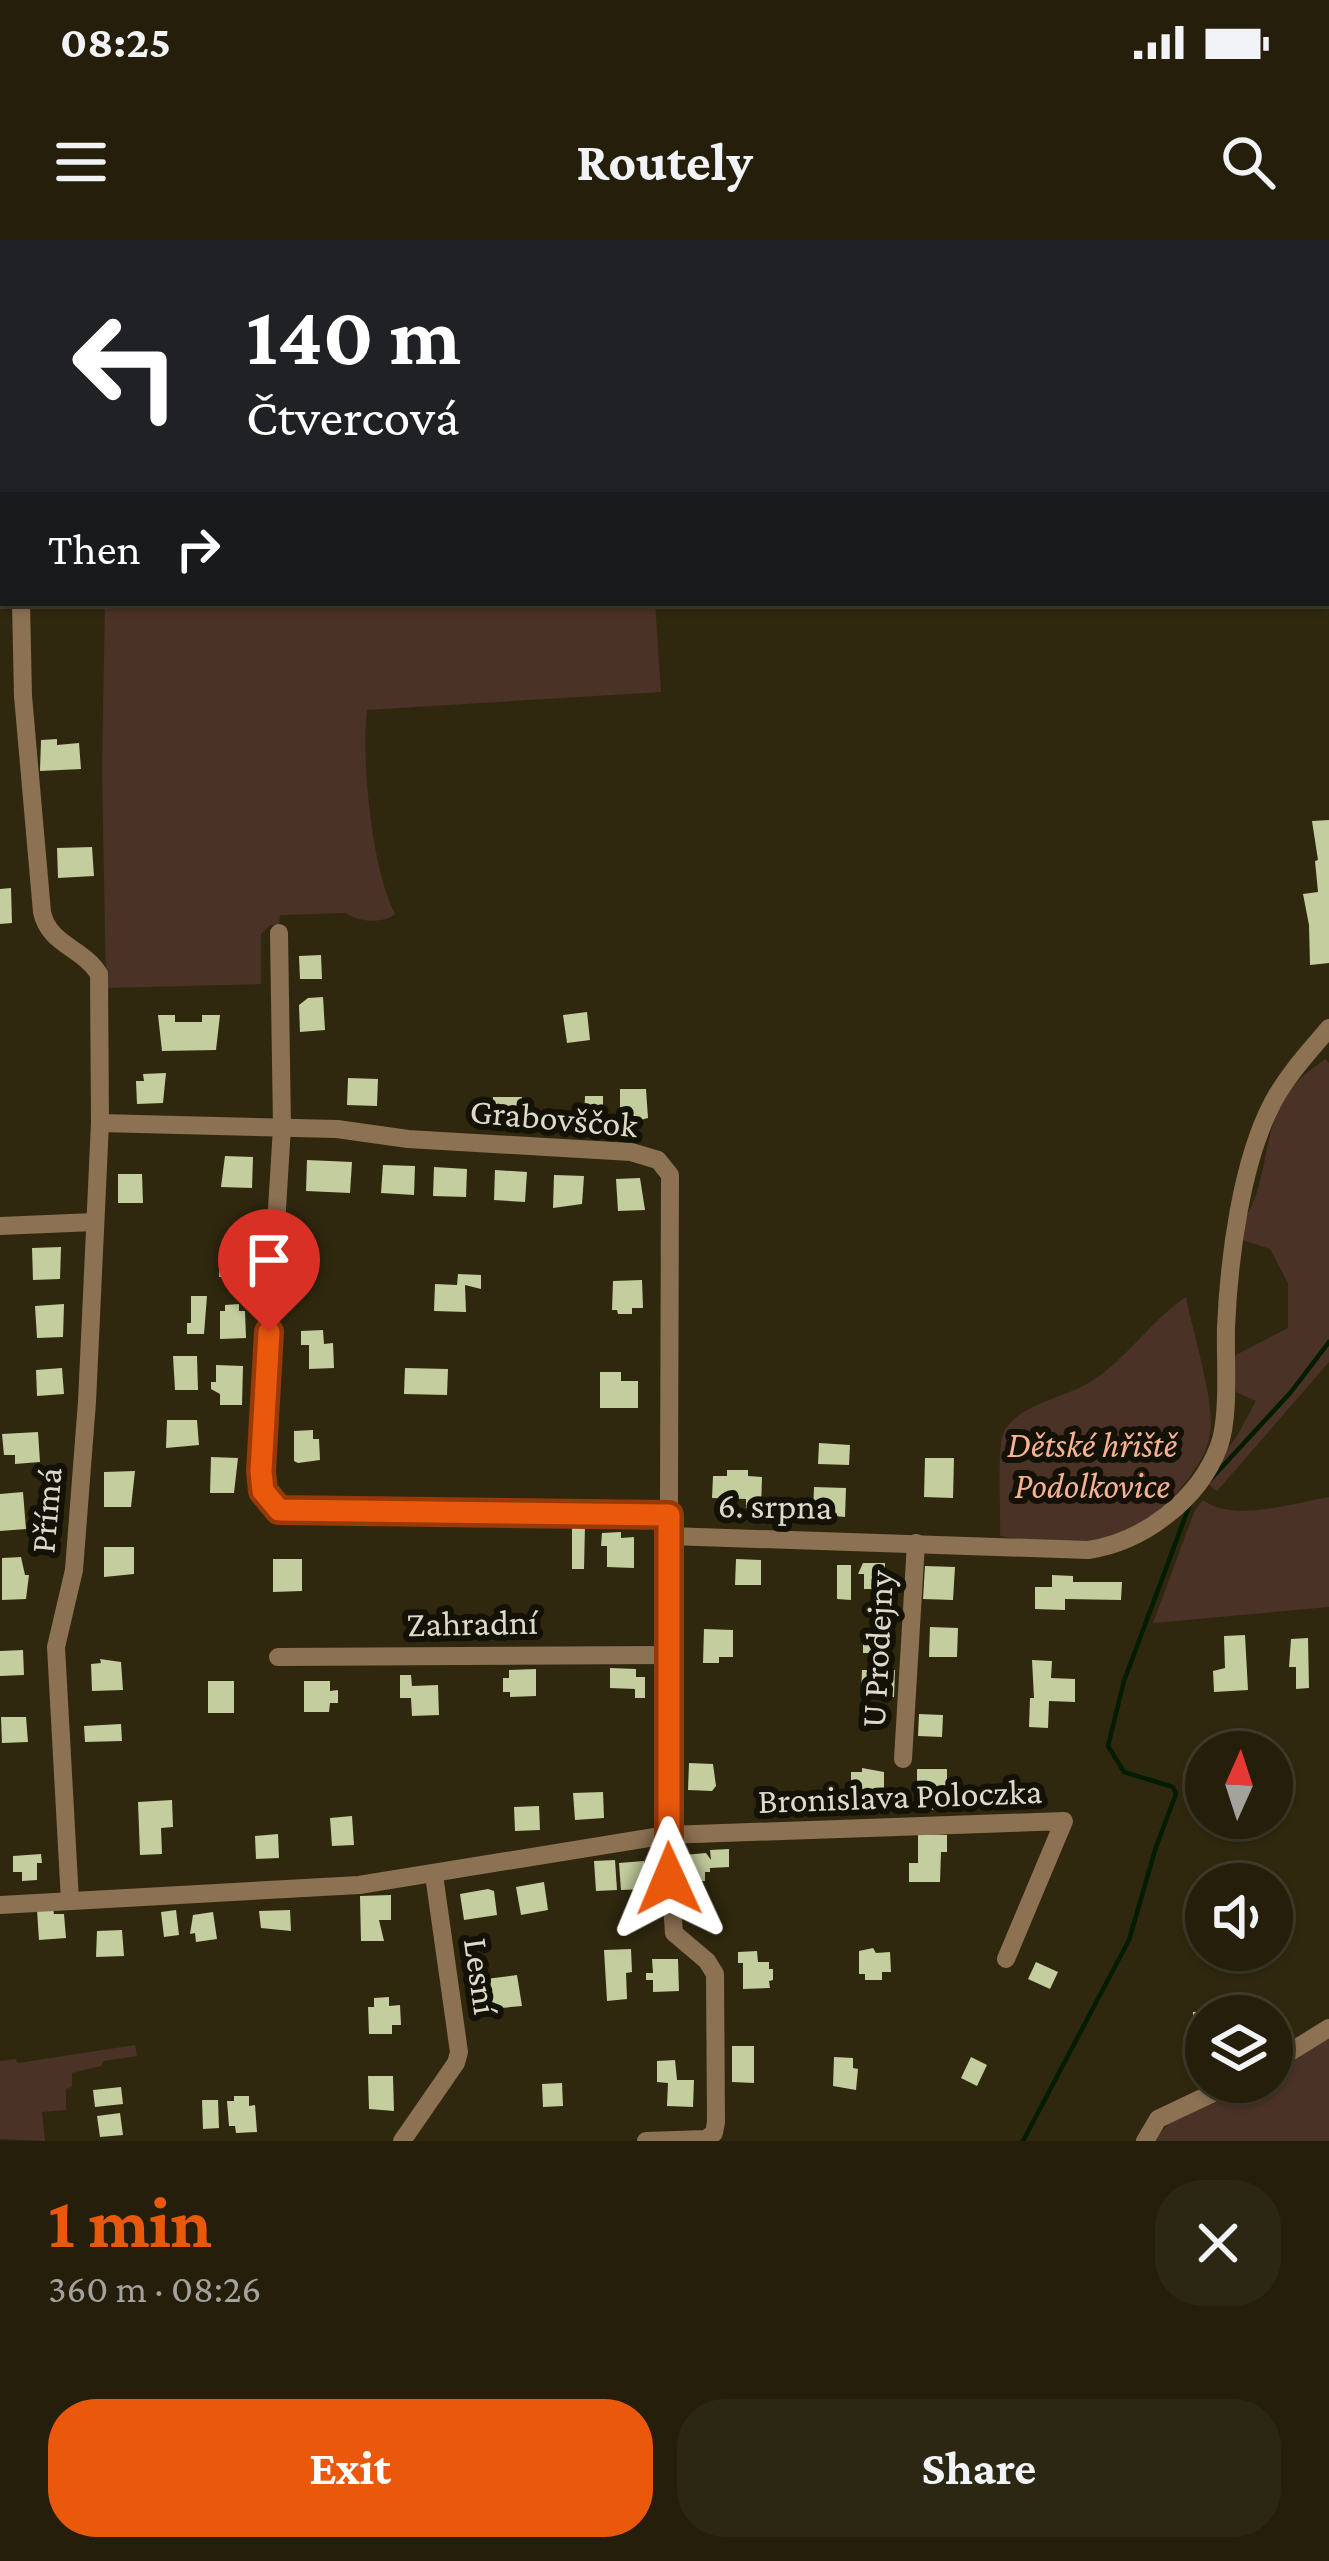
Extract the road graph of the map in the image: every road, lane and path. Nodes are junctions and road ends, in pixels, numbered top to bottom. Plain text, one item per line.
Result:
1 (21, 606) edge
2 (23, 696) junction
3 (0, 698) edge
4 (279, 933) dead end
5 (1329, 1028) edge
6 (100, 1123) junction
7 (282, 1127) junction
8 (94, 1222) junction
9 (0, 1226) edge
10 (669, 1515) junction
11 (669, 1536) junction
12 (916, 1543) junction
13 (666, 1655) junction
14 (278, 1657) dead end
15 (903, 1759) dead end
16 (667, 1835) junction
17 (434, 1875) junction
18 (70, 1901) junction
19 (0, 1904) edge
20 (1006, 1959) dead end
21 (1329, 2028) edge
22 (1293, 2050) edge
23 (1192, 2103) edge
24 (402, 2141) edge
25 (646, 2141) edge
26 (1145, 2141) edge

1 - 2 street
2 - 3 street
2 - 6 street
4 - 7 street
5 - 12 street, 6. srpna
6 - 7 street, Grabovščok
6 - 8 street, Přímá
7 - 10 street, Grabovščok
7 - 10 street
8 - 9 street
8 - 18 street, Přímá
10 - 11 street, Grabovščok
11 - 12 street, 6. srpna
11 - 13 street, 6. srpna
12 - 15 street, U Prodejny
13 - 14 street, Zahradní
13 - 16 street, 6. srpna
16 - 17 street
16 - 20 street, Bronislava Poloczka
16 - 25 street, 6. srpna
17 - 18 street
17 - 24 street, Lesní
18 - 19 street
21 - 22 street
23 - 26 street

